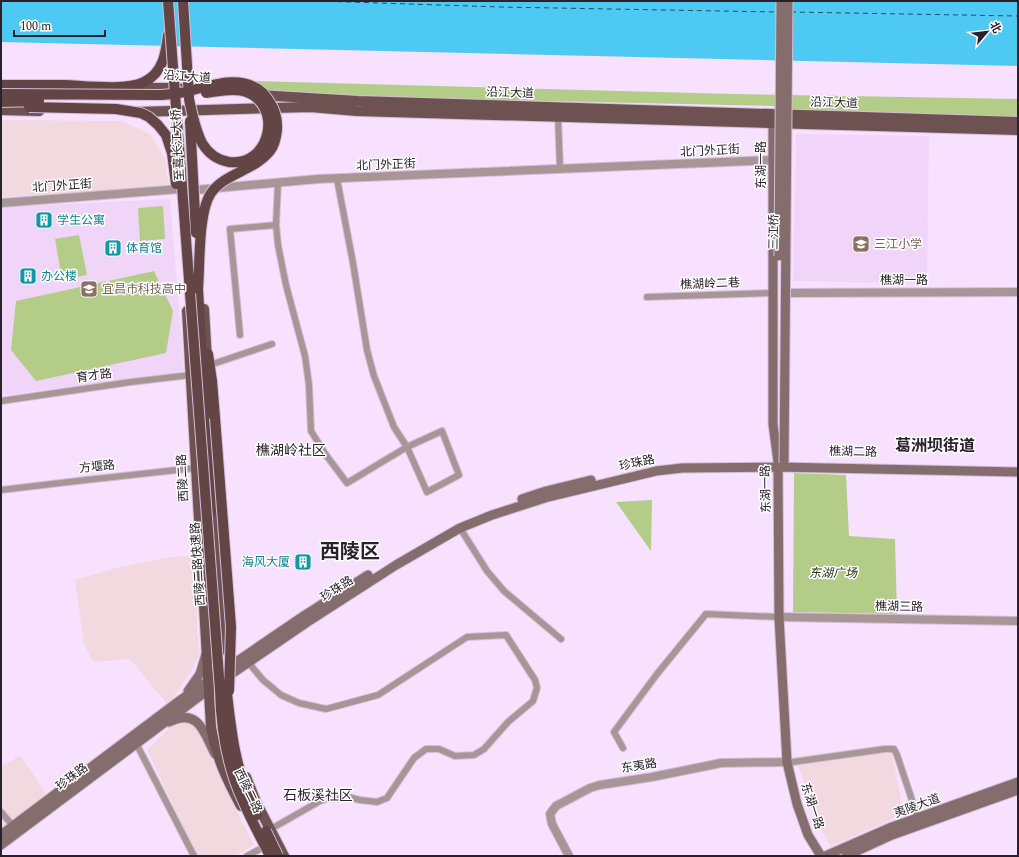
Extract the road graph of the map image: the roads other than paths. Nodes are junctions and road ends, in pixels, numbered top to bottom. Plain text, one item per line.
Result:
1 (168, 1) edge
2 (183, 1) edge
3 (781, 1) edge
4 (788, 1) edge
5 (169, 21) junction
6 (1, 85) edge
7 (171, 88) junction
8 (1, 89) edge
9 (1, 94) edge
10 (189, 95) junction
11 (1, 102) edge
12 (1, 109) edge
13 (174, 111) junction
14 (192, 111) junction
15 (558, 116) junction
16 (773, 118) junction
17 (791, 119) junction
18 (1018, 122) edge
19 (1018, 130) edge
20 (773, 160) junction
21 (560, 169) junction
22 (337, 179) junction
23 (278, 183) junction
24 (180, 189) junction
25 (196, 190) junction
26 (1, 203) edge
27 (276, 225) junction
28 (188, 261) junction
29 (198, 288) junction
30 (773, 292) junction
31 (1018, 292) edge
32 (789, 293) junction
33 (647, 297) dead end
34 (240, 335) dead end
35 (272, 344) dead end
36 (207, 348) joint
37 (209, 366) junction
38 (190, 375) junction
39 (1, 401) edge
40 (407, 447) junction
41 (781, 465) junction
42 (1018, 467) edge
43 (195, 468) junction
44 (1018, 472) edge
45 (1, 490) edge
46 (460, 528) junction
47 (782, 617) junction
48 (1018, 621) edge
49 (561, 639) dead end
50 (206, 653) junction
51 (248, 662) junction
52 (228, 671) junction
53 (208, 685) junction
54 (179, 701) junction
55 (228, 703) junction
56 (149, 733) junction
57 (136, 743) junction
58 (624, 748) dead end
59 (790, 762) junction
60 (224, 772) junction
61 (1018, 782) edge
62 (1018, 790) edge
63 (1, 812) edge
64 (918, 818) junction
65 (13, 826) junction
66 (271, 829) junction
67 (1, 835) edge
68 (1, 844) edge
69 (264, 852) edge
70 (194, 856) edge
71 (247, 856) edge
72 (270, 856) edge
73 (278, 856) edge
74 (284, 856) edge
75 (569, 856) edge
76 (825, 856) edge
77 (846, 856) edge

1 - 5 highway, 至喜长江大桥, bridge
2 - 10 highway, 至喜长江大桥, bridge
3 - 41 main road, 三江桥, bridge
4 - 41 main road, 三江桥, bridge
5 - 6 highway, bridge
5 - 28 highway, 至喜长江大桥, bridge
7 - 8 main road, 沿江大道
7 - 10 main road, 沿江大道
7 - 13 main road, 西陵二路
9 - 29 highway, bridge
10 - 11 highway, bridge
10 - 14 main road
10 - 16 main road, 沿江大道
10 - 29 highway, 至喜长江大桥, bridge
12 - 13 main road, 沿江大道
12 - 28 highway, bridge
13 - 14 main road, 沿江大道
13 - 24 main road, 西陵二路
14 - 15 main road, 沿江大道
14 - 25 main road
15 - 16 main road, 沿江大道
15 - 21 street
16 - 17 main road, 沿江大道
16 - 20 main road, 东湖一路
17 - 18 main road, 沿江大道
17 - 19 main road, 沿江大道
17 - 32 main road
20 - 21 street, 北门外正街
20 - 30 main road, 东湖一路
21 - 22 street, 北门外正街
22 - 23 street, 北门外正街
22 - 40 street
23 - 25 street, 北门外正街
23 - 27 street
24 - 25 street, 北门外正街
24 - 26 street, 北门外正街
24 - 38 main road, 西陵二路
25 - 36 main road
27 - 34 street
27 - 40 street
28 - 72 highway, 西陵二路快速路, bridge
29 - 55 highway, 西陵二路快速路, bridge
30 - 33 street, 樵湖岭二巷
30 - 41 main road, 东湖一路
31 - 32 street, 樵湖一路
32 - 41 main road
35 - 37 street
36 - 37 highway
37 - 52 main road, 西陵二路
37 - 55 highway, bridge
38 - 39 street, 育才路
38 - 43 main road, 西陵二路
40 - 40 street
41 - 42 main road, 樵湖二路
41 - 44 main road, 樵湖二路
41 - 46 main road, 珍珠路
41 - 47 main road
41 - 52 main road, 珍珠路
43 - 45 street, 方堰路
43 - 50 main road, 西陵二路
46 - 49 street
46 - 51 main road, 珍珠路
47 - 48 street, 樵湖三路
47 - 58 street
47 - 59 main road
50 - 53 main road, 西陵二路
50 - 54 main road
51 - 52 main road, 珍珠路
51 - 66 street
52 - 53 main road, 珍珠路
52 - 66 main road, 西陵二路
53 - 54 main road, 珍珠路
53 - 56 main road, 珍珠路
53 - 60 main road, 西陵二路
54 - 65 main road, 珍珠路
55 - 73 highway, 西陵二路快速路, bridge
56 - 57 main road, 珍珠路
56 - 60 main road
57 - 68 main road, 珍珠路
57 - 70 street
59 - 64 street
59 - 75 street, 东夷路
59 - 76 main road
60 - 69 main road, 西陵二路
61 - 64 main road, 夷陵大道
62 - 77 main road, 夷陵大道
63 - 65 street
64 - 76 main road, 夷陵大道
65 - 67 main road, 珍珠路
66 - 74 main road, 西陵二路
69 - 71 street

